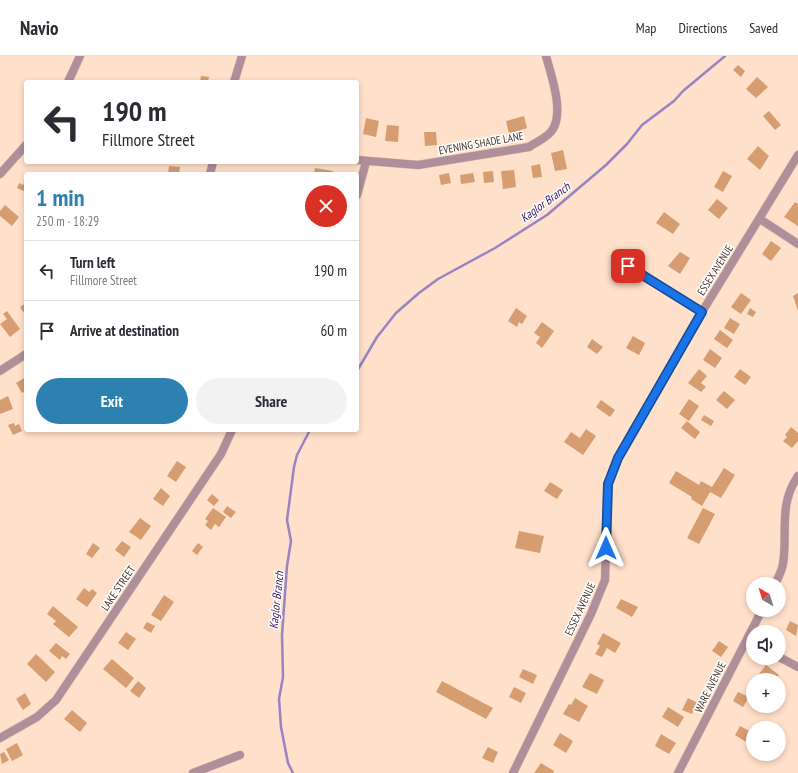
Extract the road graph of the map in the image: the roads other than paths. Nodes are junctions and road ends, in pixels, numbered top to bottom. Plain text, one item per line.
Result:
1 (80, 56) edge
2 (242, 56) edge
3 (546, 56) edge
4 (69, 80) edge
5 (235, 80) edge
6 (24, 147) edge
7 (798, 155) edge
8 (359, 160) edge
9 (366, 162) junction
10 (0, 174) edge
11 (359, 188) edge
12 (760, 219) junction
13 (798, 244) edge
14 (628, 266) dead end
15 (702, 312) junction
16 (24, 355) edge
17 (0, 371) edge
18 (231, 432) edge
19 (798, 476) edge
20 (778, 577) edge
21 (746, 648) edge
22 (786, 660) edge
23 (798, 667) edge
24 (0, 738) edge
25 (240, 755) dead end
26 (194, 773) edge
27 (513, 773) edge
28 (678, 773) edge

1 - 4 street
2 - 5 street
3 - 9 street, EVENING SHADE LANE
6 - 10 street
7 - 12 street, ESSEX AVENUE
8 - 9 street, EVENING SHADE LANE
9 - 11 street
12 - 13 street
12 - 15 street, ESSEX AVENUE
14 - 15 street
15 - 27 street, ESSEX AVENUE
16 - 17 street
18 - 24 street, LAKE STREET
19 - 20 street
21 - 28 street, WARE AVENUE
22 - 23 street
25 - 26 street

